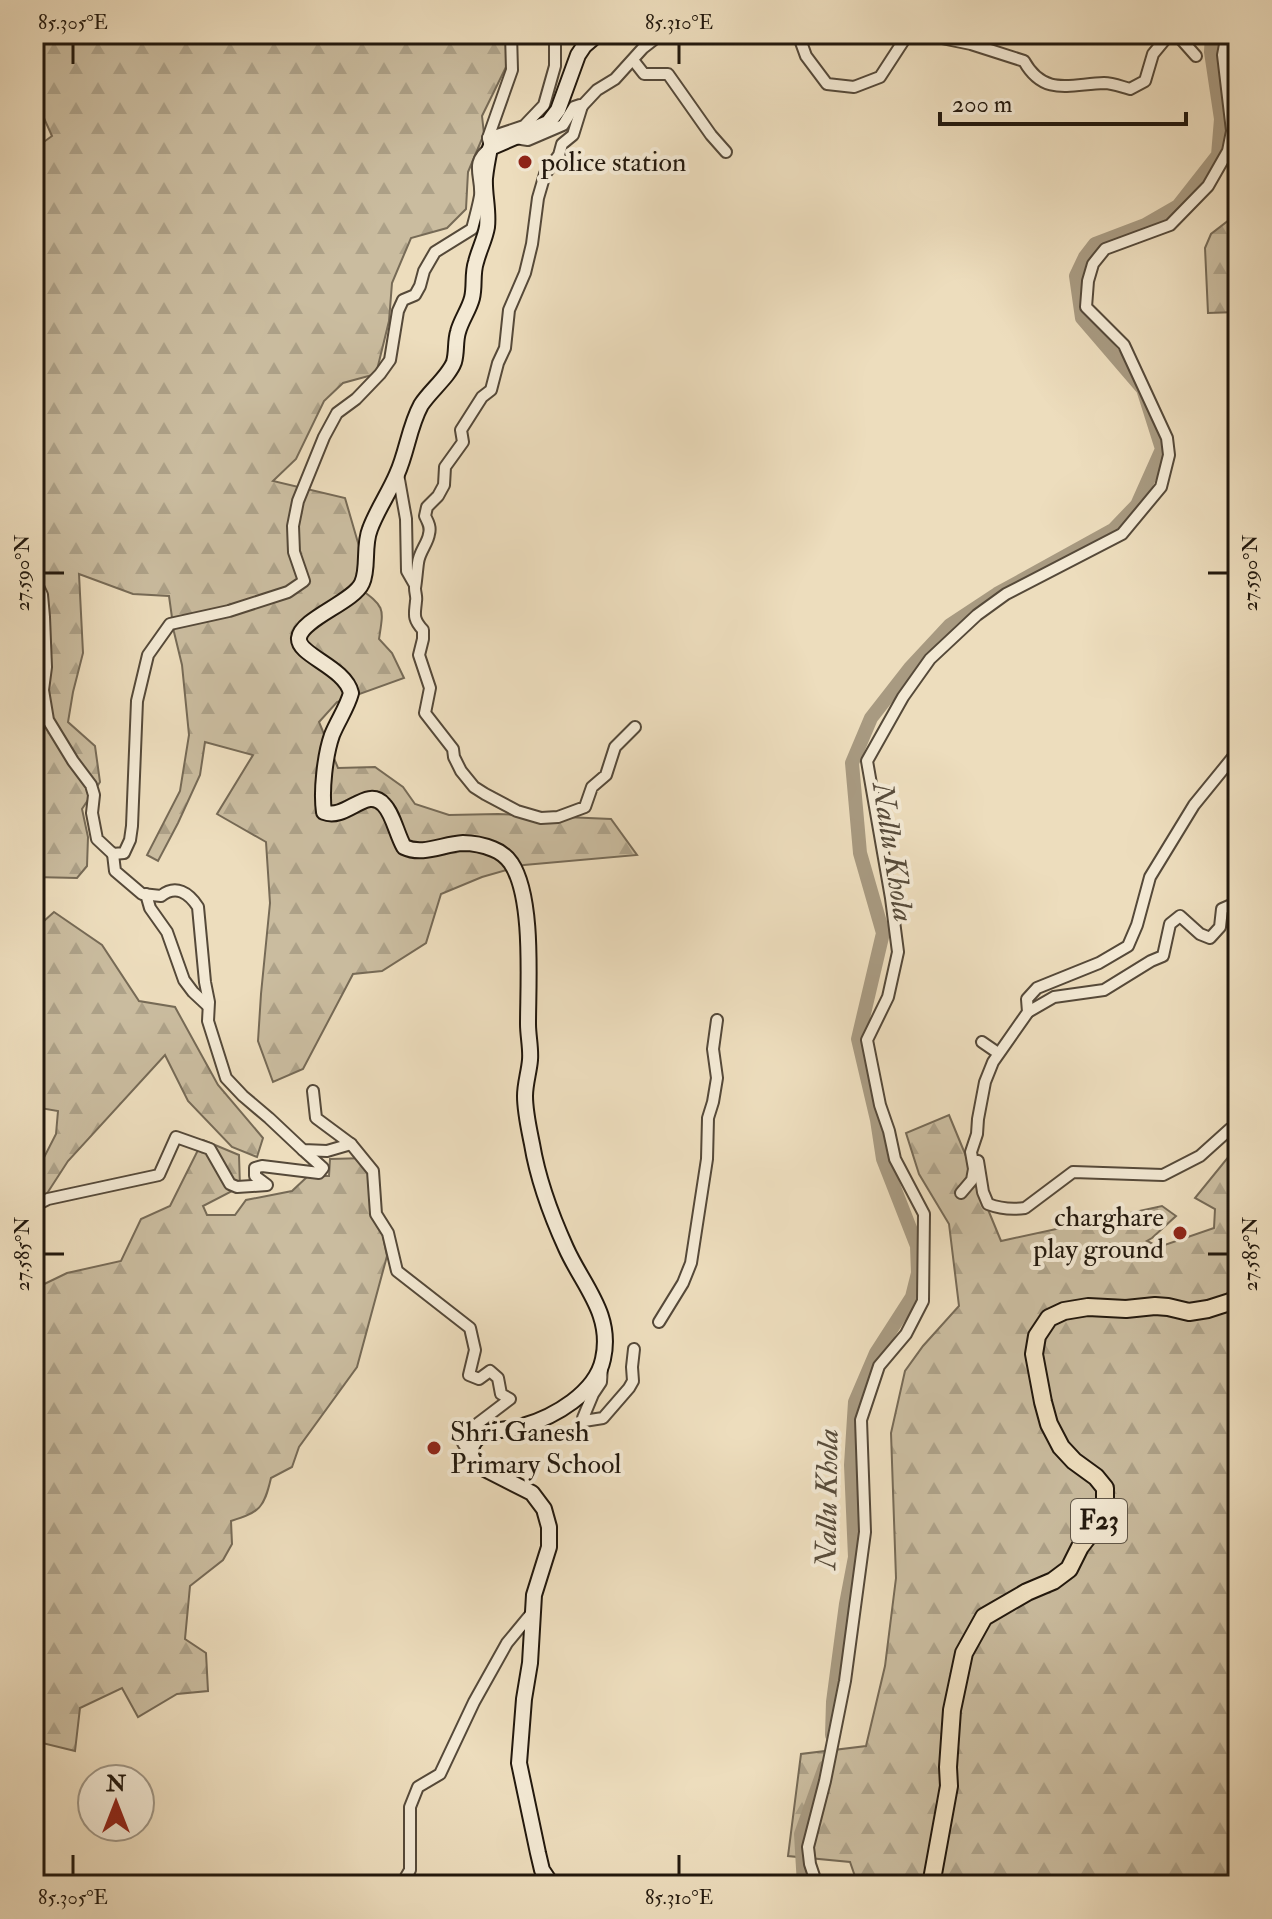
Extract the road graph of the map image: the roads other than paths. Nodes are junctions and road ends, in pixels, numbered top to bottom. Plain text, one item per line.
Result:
1 (511, 34) edge
2 (555, 34) edge
3 (598, 34) edge
4 (661, 34) edge
5 (798, 34) edge
6 (913, 34) edge
7 (922, 34) edge
8 (1160, 34) edge
9 (1227, 34) edge
10 (1153, 54) junction
11 (1196, 56) dead end
12 (633, 60) junction
13 (582, 106) junction
14 (515, 138) junction
15 (489, 143) junction
16 (726, 152) dead end
17 (398, 474) junction
18 (34, 578) edge
19 (415, 585) junction
20 (635, 727) dead end
21 (1238, 751) edge
22 (113, 854) junction
23 (146, 894) junction
24 (1238, 902) edge
25 (208, 1006) junction
26 (1028, 1012) junction
27 (717, 1020) dead end
28 (982, 1042) dead end
29 (998, 1053) junction
30 (313, 1091) dead end
31 (1238, 1126) edge
32 (975, 1140) junction
33 (351, 1144) junction
34 (303, 1150) junction
35 (961, 1193) dead end
36 (34, 1206) edge
37 (1238, 1293) edge
38 (659, 1322) dead end
39 (634, 1349) dead end
40 (602, 1364) junction
41 (470, 1454) junction
42 (531, 1614) junction
43 (401, 1885) edge
44 (552, 1885) edge
45 (817, 1885) edge
46 (931, 1885) edge

1 - 15 street
2 - 15 street
3 - 14 main road
4 - 12 street
5 - 6 street
7 - 10 street
8 - 10 street
9 - 45 street
10 - 11 street
12 - 13 street
12 - 16 street
13 - 14 street
13 - 19 street
14 - 15 main road
15 - 17 main road
15 - 22 street
17 - 19 street
17 - 40 main road
18 - 22 street
19 - 20 street
21 - 26 street
22 - 23 street
23 - 25 street
23 - 25 street
24 - 26 street
25 - 34 street
26 - 29 street
27 - 38 street
28 - 29 street
29 - 32 street
30 - 33 street
31 - 32 street
32 - 35 street
33 - 34 street
33 - 41 street
34 - 36 street
37 - 46 main road, F23
39 - 40 street
40 - 41 main road
41 - 42 main road
42 - 43 street
42 - 44 main road

